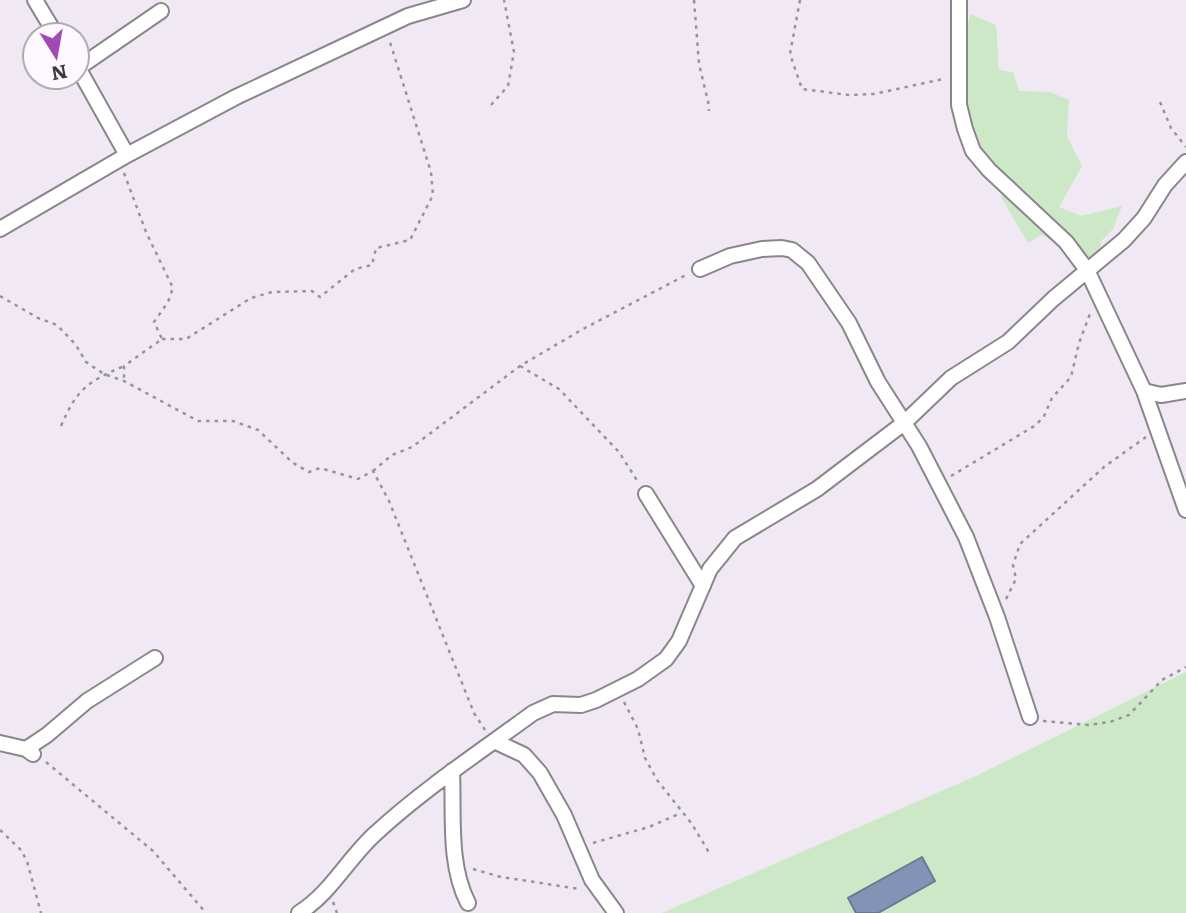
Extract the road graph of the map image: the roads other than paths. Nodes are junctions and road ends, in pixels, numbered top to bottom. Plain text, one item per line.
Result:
1 (35, 0) edge
2 (463, 0) edge
3 (959, 0) edge
4 (160, 11) dead end
5 (48, 21) edge
6 (91, 58) edge
7 (90, 91) edge
8 (123, 157) junction
9 (1186, 162) edge
10 (0, 229) edge
11 (700, 268) road end
12 (1087, 270) junction
13 (1144, 391) junction
14 (1186, 391) edge
15 (904, 423) junction
16 (646, 494) road end
17 (1186, 510) edge
18 (703, 586) junction
19 (155, 658) dead end
20 (1030, 717) road end
21 (518, 726) junction
22 (494, 741) junction
23 (0, 743) edge
24 (524, 755) junction
25 (452, 771) junction
26 (468, 903) dead end
27 (299, 913) edge
28 (615, 913) edge

1 - 5 street
2 - 8 street
3 - 12 street
4 - 6 street
7 - 8 street
8 - 10 street
9 - 12 street
11 - 15 street
12 - 13 street
12 - 15 street
13 - 14 street
13 - 17 street
15 - 18 street
15 - 20 street
16 - 18 street
18 - 21 street
19 - 23 street
21 - 22 street
21 - 24 street
22 - 24 street
22 - 25 street
24 - 28 street
25 - 26 street
25 - 27 street

